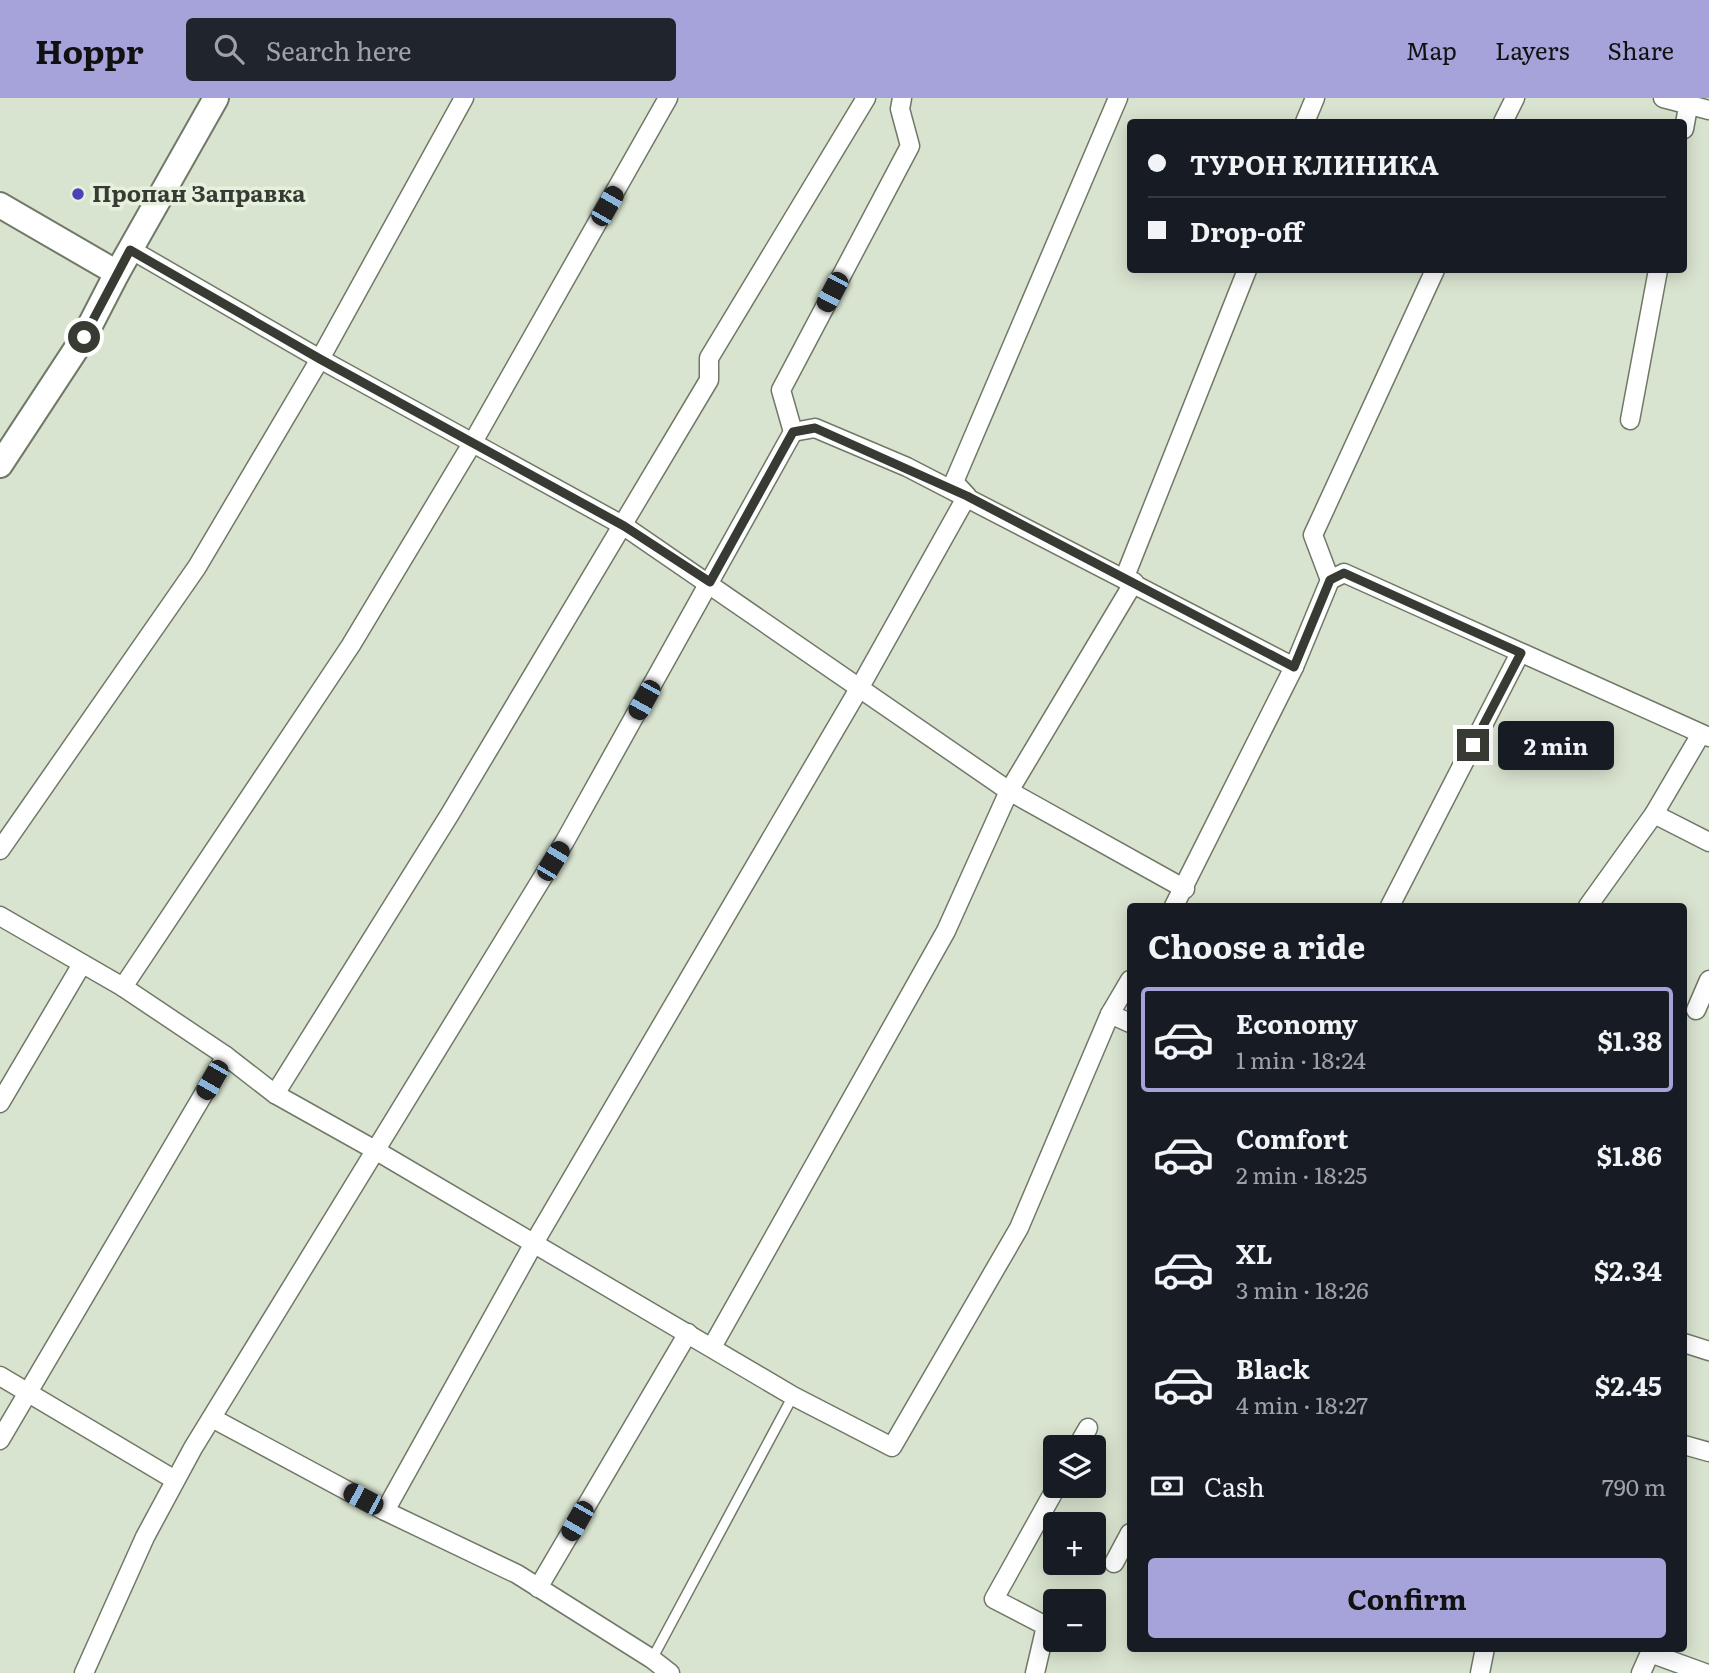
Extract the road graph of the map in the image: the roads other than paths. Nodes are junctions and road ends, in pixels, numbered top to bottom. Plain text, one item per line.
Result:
1 (216, 98) edge
2 (464, 98) edge
3 (668, 98) edge
4 (866, 98) edge
5 (902, 98) edge
6 (1118, 98) edge
7 (1315, 98) edge
8 (1514, 98) edge
9 (1663, 98) edge
10 (1688, 107) junction
11 (1709, 110) edge
12 (1306, 119) edge
13 (1504, 119) edge
14 (1686, 119) edge
15 (0, 205) edge
16 (130, 250) junction
17 (117, 273) junction
18 (1246, 273) edge
19 (1434, 273) edge
20 (1657, 273) edge
21 (320, 359) junction
22 (1630, 420) dead end
23 (793, 432) junction
24 (473, 442) junction
25 (0, 464) edge
26 (967, 496) junction
27 (624, 526) junction
28 (1330, 580) junction
29 (1129, 581) junction
30 (710, 582) junction
31 (1521, 653) junction
32 (1294, 667) junction
33 (860, 687) junction
34 (1705, 736) edge
35 (1009, 791) junction
36 (1654, 814) junction
37 (1709, 842) edge
38 (0, 850) edge
39 (1185, 889) junction
40 (1176, 903) edge
41 (1392, 903) edge
42 (1590, 903) edge
43 (0, 916) edge
44 (82, 964) junction
45 (1709, 980) edge
46 (1127, 985) edge
47 (123, 987) junction
48 (1696, 1010) dead end
49 (1110, 1014) junction
50 (1127, 1022) edge
51 (226, 1056) junction
52 (275, 1094) junction
53 (0, 1103) edge
54 (375, 1150) junction
55 (534, 1243) junction
56 (688, 1333) junction
57 (1687, 1344) edge
58 (712, 1347) junction
59 (1709, 1351) edge
60 (0, 1377) edge
61 (29, 1393) junction
62 (793, 1396) junction
63 (212, 1418) junction
64 (1088, 1428) dead end
65 (1084, 1435) edge
66 (0, 1440) edge
67 (1687, 1446) edge
68 (1709, 1451) edge
69 (175, 1480) junction
70 (1049, 1498) edge
71 (385, 1511) junction
72 (1127, 1539) edge
73 (1114, 1563) dead end
74 (538, 1588) junction
75 (1484, 1652) edge
76 (652, 1659) junction
77 (83, 1673) edge
78 (670, 1673) edge
79 (1035, 1673) edge
80 (1480, 1673) edge
81 (1641, 1673) edge
82 (1705, 1673) edge

1 - 16 main road
2 - 21 street
3 - 24 street
4 - 27 street
5 - 23 street
6 - 26 street
7 - 12 street
8 - 13 street
9 - 10 street
10 - 11 street
10 - 14 street
15 - 17 main road
16 - 17 main road
16 - 21 street
17 - 25 main road
18 - 29 street
19 - 28 street
20 - 22 street
21 - 24 street
21 - 38 street
23 - 26 street
23 - 30 street
24 - 27 street
24 - 47 street
26 - 29 street
26 - 33 street
27 - 30 street
27 - 52 street
28 - 31 street
28 - 32 street
29 - 32 street
29 - 35 street
30 - 33 street
30 - 54 street
31 - 34 street
31 - 41 street
32 - 39 street
33 - 35 street
33 - 55 street
34 - 36 street
35 - 39 street
35 - 58 street
36 - 37 street
36 - 42 street
39 - 40 street
43 - 44 street
44 - 47 street
44 - 53 street
45 - 48 street
46 - 49 street
47 - 51 street
49 - 50 street
49 - 62 street
51 - 52 street
51 - 61 street
52 - 54 street
54 - 55 street
54 - 63 street
55 - 56 street
55 - 71 street
56 - 58 street
56 - 74 street
57 - 59 street
58 - 62 street
60 - 61 street
61 - 66 street
61 - 69 street
62 - 76 lane
63 - 69 street
63 - 71 street
64 - 65 street
67 - 68 street
69 - 77 street
70 - 79 street
71 - 74 street
72 - 73 street
74 - 76 street
75 - 80 street
76 - 78 street
81 - 82 street

